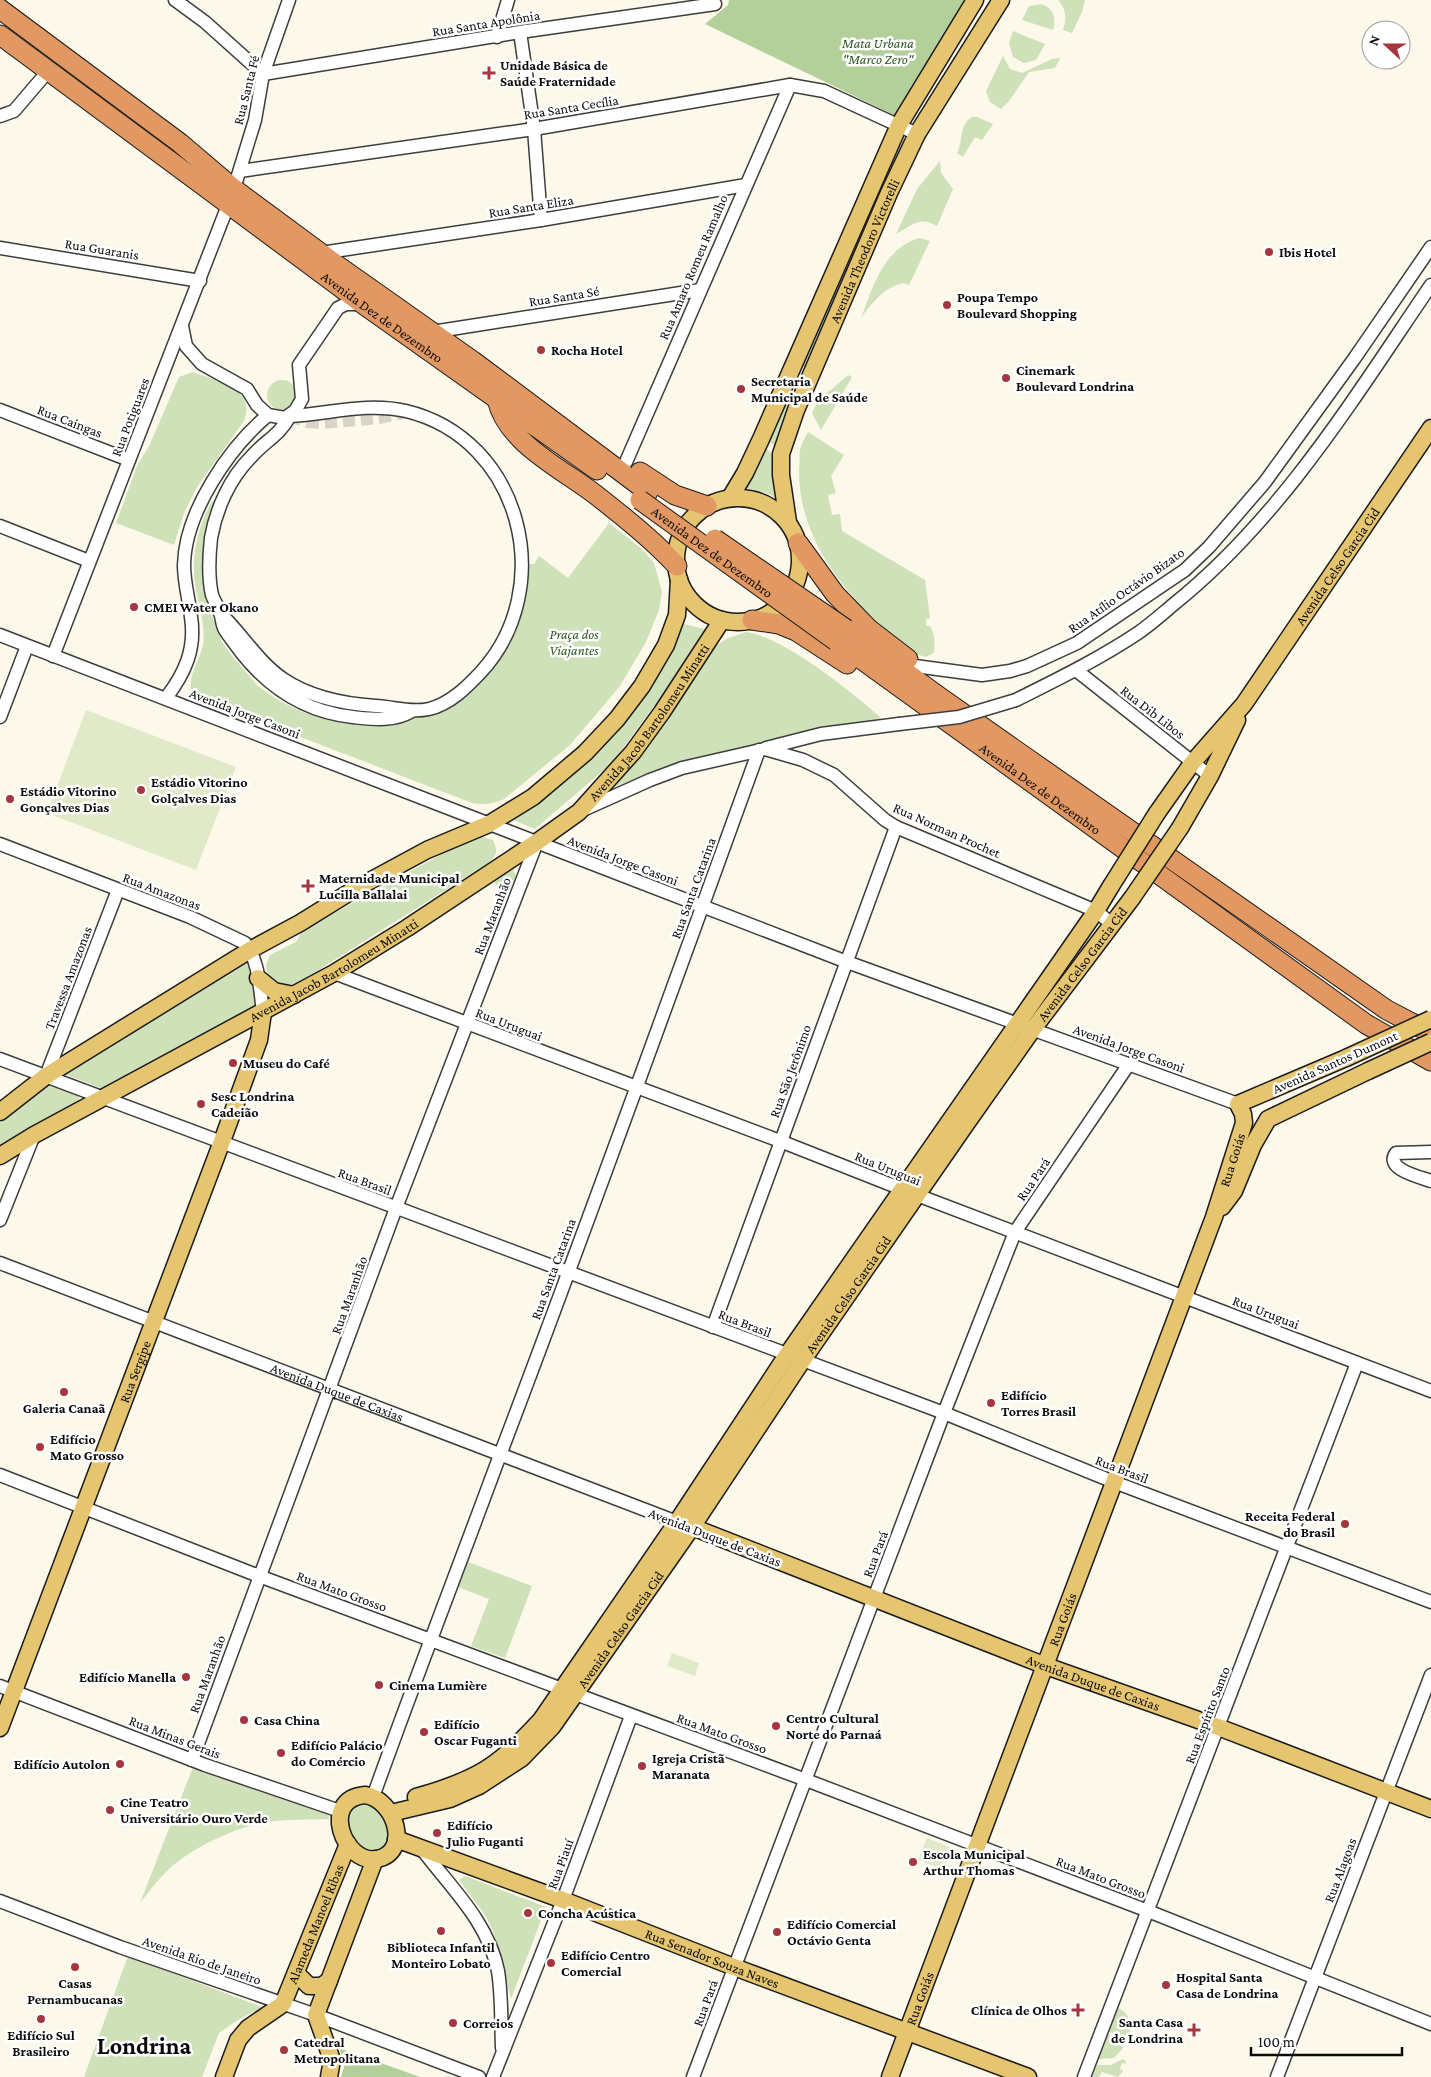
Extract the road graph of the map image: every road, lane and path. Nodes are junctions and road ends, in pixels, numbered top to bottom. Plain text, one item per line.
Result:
1 (175, 0) edge
2 (289, 0) edge
3 (508, 0) edge
4 (975, 0) edge
5 (1001, 0) edge
6 (715, 4) dead end
7 (0, 9) edge
8 (520, 32) junction
9 (0, 34) edge
10 (498, 37) junction
11 (49, 70) junction
12 (263, 74) junction
13 (790, 85) junction
14 (0, 116) edge
15 (899, 125) junction
16 (534, 129) junction
17 (917, 134) junction
18 (746, 184) junction
19 (234, 188) junction
20 (541, 220) junction
21 (1431, 247) edge
22 (0, 248) edge
23 (321, 253) junction
24 (200, 280) junction
25 (1431, 285) edge
26 (700, 290) junction
27 (363, 304) junction
28 (182, 326) junction
29 (432, 332) junction
30 (502, 394) junction
31 (0, 410) edge
32 (268, 415) junction
33 (290, 416) junction
34 (1431, 428) edge
35 (129, 460) junction
36 (626, 462) junction
37 (730, 498) junction
38 (707, 506) junction
39 (788, 522) junction
40 (0, 526) edge
41 (798, 543) junction
42 (88, 561) junction
43 (678, 572) junction
44 (722, 620) junction
45 (752, 620) junction
46 (0, 636) edge
47 (27, 646) junction
48 (53, 656) junction
49 (915, 666) junction
50 (1076, 670) junction
51 (166, 698) junction
52 (1244, 704) junction
53 (943, 709) junction
54 (0, 717) edge
55 (762, 749) junction
56 (1193, 762) junction
57 (1210, 776) junction
58 (1168, 798) junction
59 (579, 812) junction
60 (1183, 823) junction
61 (489, 824) junction
62 (896, 827) junction
63 (537, 842) junction
64 (0, 844) edge
65 (118, 890) junction
66 (703, 907) junction
67 (1096, 911) junction
68 (1112, 924) junction
69 (250, 950) junction
70 (847, 962) junction
71 (334, 973) junction
72 (258, 978) junction
73 (294, 995) junction
74 (263, 1012) junction
75 (1431, 1019) edge
76 (1017, 1023) junction
77 (466, 1024) junction
78 (1033, 1029) junction
79 (1431, 1033) edge
80 (1431, 1042) edge
81 (0, 1059) edge
82 (1431, 1061) edge
83 (1129, 1064) junction
84 (46, 1076) junction
85 (636, 1088) junction
86 (102, 1098) junction
87 (1238, 1104) junction
88 (0, 1112) edge
89 (961, 1118) junction
90 (1268, 1119) joint
91 (34, 1134) junction
92 (780, 1141) junction
93 (222, 1144) junction
94 (1431, 1152) edge
95 (0, 1156) edge
96 (1431, 1181) edge
97 (909, 1192) junction
98 (396, 1208) junction
99 (1214, 1218) junction
100 (0, 1220) edge
101 (1015, 1232) junction
102 (0, 1263) edge
103 (568, 1272) junction
104 (1184, 1296) junction
105 (154, 1323) junction
106 (713, 1327) junction
107 (794, 1358) junction
108 (1357, 1363) junction
109 (330, 1390) junction
110 (1431, 1391) edge
111 (944, 1413) junction
112 (500, 1455) junction
113 (0, 1475) edge
114 (1114, 1482) junction
115 (83, 1507) junction
116 (684, 1524) junction
117 (1287, 1547) junction
118 (259, 1576) junction
119 (874, 1598) junction
120 (1431, 1602) edge
121 (429, 1640) junction
122 (1046, 1666) junction
123 (1431, 1674) edge
124 (7, 1689) edge
125 (568, 1692) junction
126 (631, 1716) junction
127 (1218, 1727) junction
128 (0, 1728) edge
129 (192, 1760) junction
130 (806, 1780) junction
131 (1386, 1792) junction
132 (383, 1805) junction
133 (1431, 1809) edge
134 (340, 1811) junction
135 (396, 1839) junction
136 (348, 1844) junction
137 (978, 1845) junction
138 (421, 1848) junction
139 (375, 1859) junction
140 (563, 1900) junction
141 (0, 1901) edge
142 (1148, 1911) junction
143 (734, 1967) junction
144 (296, 1973) junction
145 (1315, 1977) junction
146 (329, 1981) junction
147 (283, 2004) junction
148 (316, 2016) junction
149 (1431, 2024) edge
150 (906, 2032) junction
151 (502, 2055) junction
152 (224, 2077) edge
153 (329, 2077) edge
154 (479, 2077) edge
155 (493, 2077) edge
156 (693, 2077) edge
157 (890, 2077) edge
158 (1028, 2077) edge
159 (1084, 2077) edge
160 (1277, 2077) edge

1 - 12 street
2 - 12 street, Rua Santa Fé
3 - 10 street
4 - 15 main road, Avenida Theodoro Victorelli
5 - 17 main road, Avenida Theodoro Victorelli
6 - 8 street, Rua Santa Apolônia
7 - 19 highway, Avenida Dez de Dezembro
8 - 10 street, Rua Santa Apolônia
8 - 16 street
9 - 11 highway, Avenida Dez de Dezembro
10 - 12 street, Rua Santa Apolônia
11 - 14 street
11 - 19 highway, Avenida Dez de Dezembro
12 - 19 street, Rua Santa Fé
13 - 15 street, Rua Santa Cecília
13 - 16 street, Rua Santa Cecília
13 - 18 street, Rua Amaro Romeu Ramalho
15 - 17 street, Rua Santa Cecília
15 - 37 main road, Avenida Theodoro Victorelli
16 - 19 street, Rua Santa Cecília
16 - 20 street
17 - 39 main road, Avenida Theodoro Victorelli
18 - 20 street, Rua Santa Eliza
18 - 26 street, Rua Amaro Romeu Ramalho
19 - 23 highway, Avenida Dez de Dezembro
19 - 24 street, Rua Potiguares
19 - 27 highway, Avenida Dez de Dezembro
20 - 23 street, Rua Santa Eliza
21 - 49 street, Rua Atílio Octávio Bizato
22 - 24 street, Rua Guaranis
23 - 29 highway, Avenida Dez de Dezembro
24 - 28 street, Rua Potiguares
25 - 50 street
26 - 29 street, Rua Santa Sé
26 - 36 street, Rua Amaro Romeu Ramalho
27 - 30 highway, Avenida Dez de Dezembro
27 - 33 street
28 - 32 street
28 - 35 street, Rua Potiguares
29 - 30 highway, Avenida Dez de Dezembro
30 - 36 highway
30 - 43 highway
30 - 53 highway, Avenida Dez de Dezembro, bridge
31 - 35 street, Rua Caingas
32 - 33 street
32 - 51 street
33 - 33 street
34 - 52 main road, Avenida Celso Garcia Cid
35 - 42 street, Rua Potiguares
36 - 38 highway
37 - 38 main road
37 - 39 main road
38 - 43 main road
39 - 41 main road
40 - 42 street
41 - 45 main road
41 - 49 highway
42 - 48 street, Rua Potiguares
43 - 44 main road
43 - 61 main road, Avenida Jacob Bartolomeu Minatti
44 - 45 main road
44 - 59 main road, Avenida Jacob Bartolomeu Minatti
45 - 53 highway
46 - 47 street, Avenida Jorge Casoni
47 - 48 street, Avenida Jorge Casoni
47 - 54 street
48 - 51 street, Avenida Jorge Casoni
49 - 53 highway
50 - 55 street, bridge
50 - 56 street, Rua Dib Libos
51 - 61 street, Avenida Jorge Casoni
52 - 56 main road, Avenida Celso Garcia Cid
52 - 57 main road, Avenida Celso Garcia Cid
53 - 79 highway, Avenida Dez de Dezembro
53 - 82 highway, Avenida Dez de Dezembro
55 - 59 street
55 - 62 street, Rua Norman Prochet
55 - 66 street, Rua Santa Catarina
56 - 57 street, Rua Dib Libos
56 - 58 main road, Avenida Celso Garcia Cid
57 - 60 main road, Avenida Celso Garcia Cid
58 - 60 main road
58 - 67 main road, Avenida Celso Garcia Cid, bridge
59 - 63 main road, Avenida Jacob Bartolomeu Minatti
60 - 68 main road, Avenida Celso Garcia Cid, bridge
61 - 63 street, Avenida Jorge Casoni
61 - 69 main road, Avenida Jacob Bartolomeu Minatti
62 - 67 street, Rua Norman Prochet
62 - 70 street, Rua São Jerônimo
63 - 66 street, Avenida Jorge Casoni
63 - 71 main road, Avenida Jacob Bartolomeu Minatti
63 - 77 street, Rua Maranhão
64 - 65 street, Rua Amazonas
65 - 69 street, Rua Amazonas
65 - 84 street, Travessa Amazonas
66 - 70 street, Avenida Jorge Casoni
66 - 85 street, Rua Santa Catarina
67 - 68 street, Rua Norman Prochet
67 - 76 main road, Avenida Celso Garcia Cid
68 - 78 main road, Avenida Celso Garcia Cid
69 - 72 street
69 - 84 main road, Avenida Jacob Bartolomeu Minatti
70 - 76 street, Avenida Jorge Casoni
70 - 92 street, Rua São Jerônimo
71 - 73 main road, Avenida Jacob Bartolomeu Minatti
71 - 77 street, Rua Uruguai
72 - 73 main road
72 - 74 street
73 - 74 main road, Avenida Jacob Bartolomeu Minatti
74 - 86 main road, Avenida Jacob Bartolomeu Minatti
74 - 93 main road, Rua Sergipe
75 - 87 main road, Avenida Santos Dumont, bridge
76 - 78 street, Avenida Jorge Casoni
76 - 89 main road, Avenida Celso Garcia Cid
77 - 85 street, Rua Uruguai
77 - 98 street, Rua Maranhão
78 - 83 street, Avenida Jorge Casoni
78 - 89 main road, Avenida Celso Garcia Cid
80 - 90 main road, Avenida Santos Dumont, bridge
81 - 84 street, Rua Brasil
83 - 87 street, Avenida Jorge Casoni
83 - 101 street, Rua Pará
84 - 86 street, Rua Brasil
84 - 88 main road, Avenida Jacob Bartolomeu Minatti
85 - 92 street, Rua Uruguai
85 - 103 street, Rua Santa Catarina
86 - 91 main road, Avenida Jacob Bartolomeu Minatti
86 - 93 street, Rua Brasil
87 - 99 main road, Rua Goiás
89 - 97 main road, Avenida Celso Garcia Cid
90 - 99 main road, Rua Goiás
91 - 95 main road, Avenida Jacob Bartolomeu Minatti
91 - 100 street
92 - 97 street, Rua Uruguai
92 - 106 street, Rua São Jerônimo
93 - 98 street, Rua Brasil
93 - 105 main road, Rua Sergipe
94 - 96 street
97 - 101 street, Rua Uruguai
97 - 107 main road, Avenida Celso Garcia Cid
98 - 103 street, Rua Brasil
98 - 109 street, Rua Maranhão
99 - 104 main road, Rua Goiás
101 - 104 street, Rua Uruguai
101 - 111 street, Rua Pará
102 - 105 street, Avenida Duque de Caxias
103 - 106 street, Rua Brasil
103 - 112 street, Rua Santa Catarina
104 - 108 street, Rua Uruguai
104 - 114 main road, Rua Goiás
105 - 109 street, Avenida Duque de Caxias
105 - 115 main road, Rua Sergipe
106 - 107 street, Rua Brasil
107 - 111 street, Rua Brasil
107 - 116 main road, Avenida Celso Garcia Cid
108 - 110 street, Rua Uruguai
108 - 117 street, Rua Espírito Santo
109 - 112 street, Avenida Duque de Caxias
109 - 118 street, Rua Maranhão
111 - 114 street, Rua Brasil
111 - 119 street, Rua Pará
112 - 116 street, Avenida Duque de Caxias
112 - 121 street, Rua Santa Catarina
113 - 115 street, Rua Mato Grosso
114 - 117 street, Rua Brasil
114 - 122 main road, Rua Goiás
115 - 118 street, Rua Mato Grosso
115 - 124 main road, Rua Sergipe
116 - 119 main road, Avenida Duque de Caxias
116 - 125 main road, Avenida Celso Garcia Cid
117 - 120 street, Rua Brasil
117 - 127 street, Rua Espírito Santo
118 - 121 street, Rua Mato Grosso
118 - 129 street, Rua Maranhão
119 - 122 main road, Avenida Duque de Caxias
119 - 130 street, Rua Pará
121 - 125 street, Rua Mato Grosso
121 - 132 street, Rua Santa Catarina
122 - 127 main road, Avenida Duque de Caxias
122 - 137 main road, Rua Goiás
123 - 131 street, Rua Alagoas
124 - 128 main road, Rua Sergipe
124 - 129 street, Rua Minas Gerais
125 - 126 street, Rua Mato Grosso
125 - 132 main road, Avenida Celso Garcia Cid
126 - 130 street, Rua Mato Grosso
126 - 140 street, Rua Piauí
127 - 131 main road, Avenida Duque de Caxias
127 - 142 street, Rua Espírito Santo
129 - 134 street, Rua Minas Gerais
130 - 137 street, Rua Mato Grosso
130 - 143 street, Rua Pará
131 - 133 main road, Avenida Duque de Caxias
131 - 145 street, Rua Alagoas
132 - 134 main road
132 - 135 main road
134 - 136 main road
135 - 138 main road, Rua Senador Souza Naves
135 - 139 main road
136 - 139 main road
136 - 144 main road, Alameda Manoel Ribas
137 - 142 street, Rua Mato Grosso
137 - 150 main road, Rua Goiás
138 - 140 main road, Rua Senador Souza Naves
138 - 151 street
139 - 146 main road
140 - 143 main road, Rua Senador Souza Naves
140 - 151 street, Rua Piauí
141 - 147 street, Avenida Rio de Janeiro
142 - 145 street, Rua Mato Grosso
142 - 159 street, Rua Espírito Santo
143 - 150 main road, Rua Senador Souza Naves
143 - 156 street, Rua Pará
144 - 146 main road
144 - 147 main road, Alameda Manoel Ribas
145 - 149 street, Rua Mato Grosso
145 - 160 street, Rua Alagoas
146 - 148 main road
147 - 148 street, Avenida Rio de Janeiro
147 - 152 main road
148 - 153 main road
148 - 154 street, Avenida Rio de Janeiro
150 - 157 main road, Rua Goiás
150 - 158 main road, Rua Senador Souza Naves
151 - 155 street, Rua Piauí

